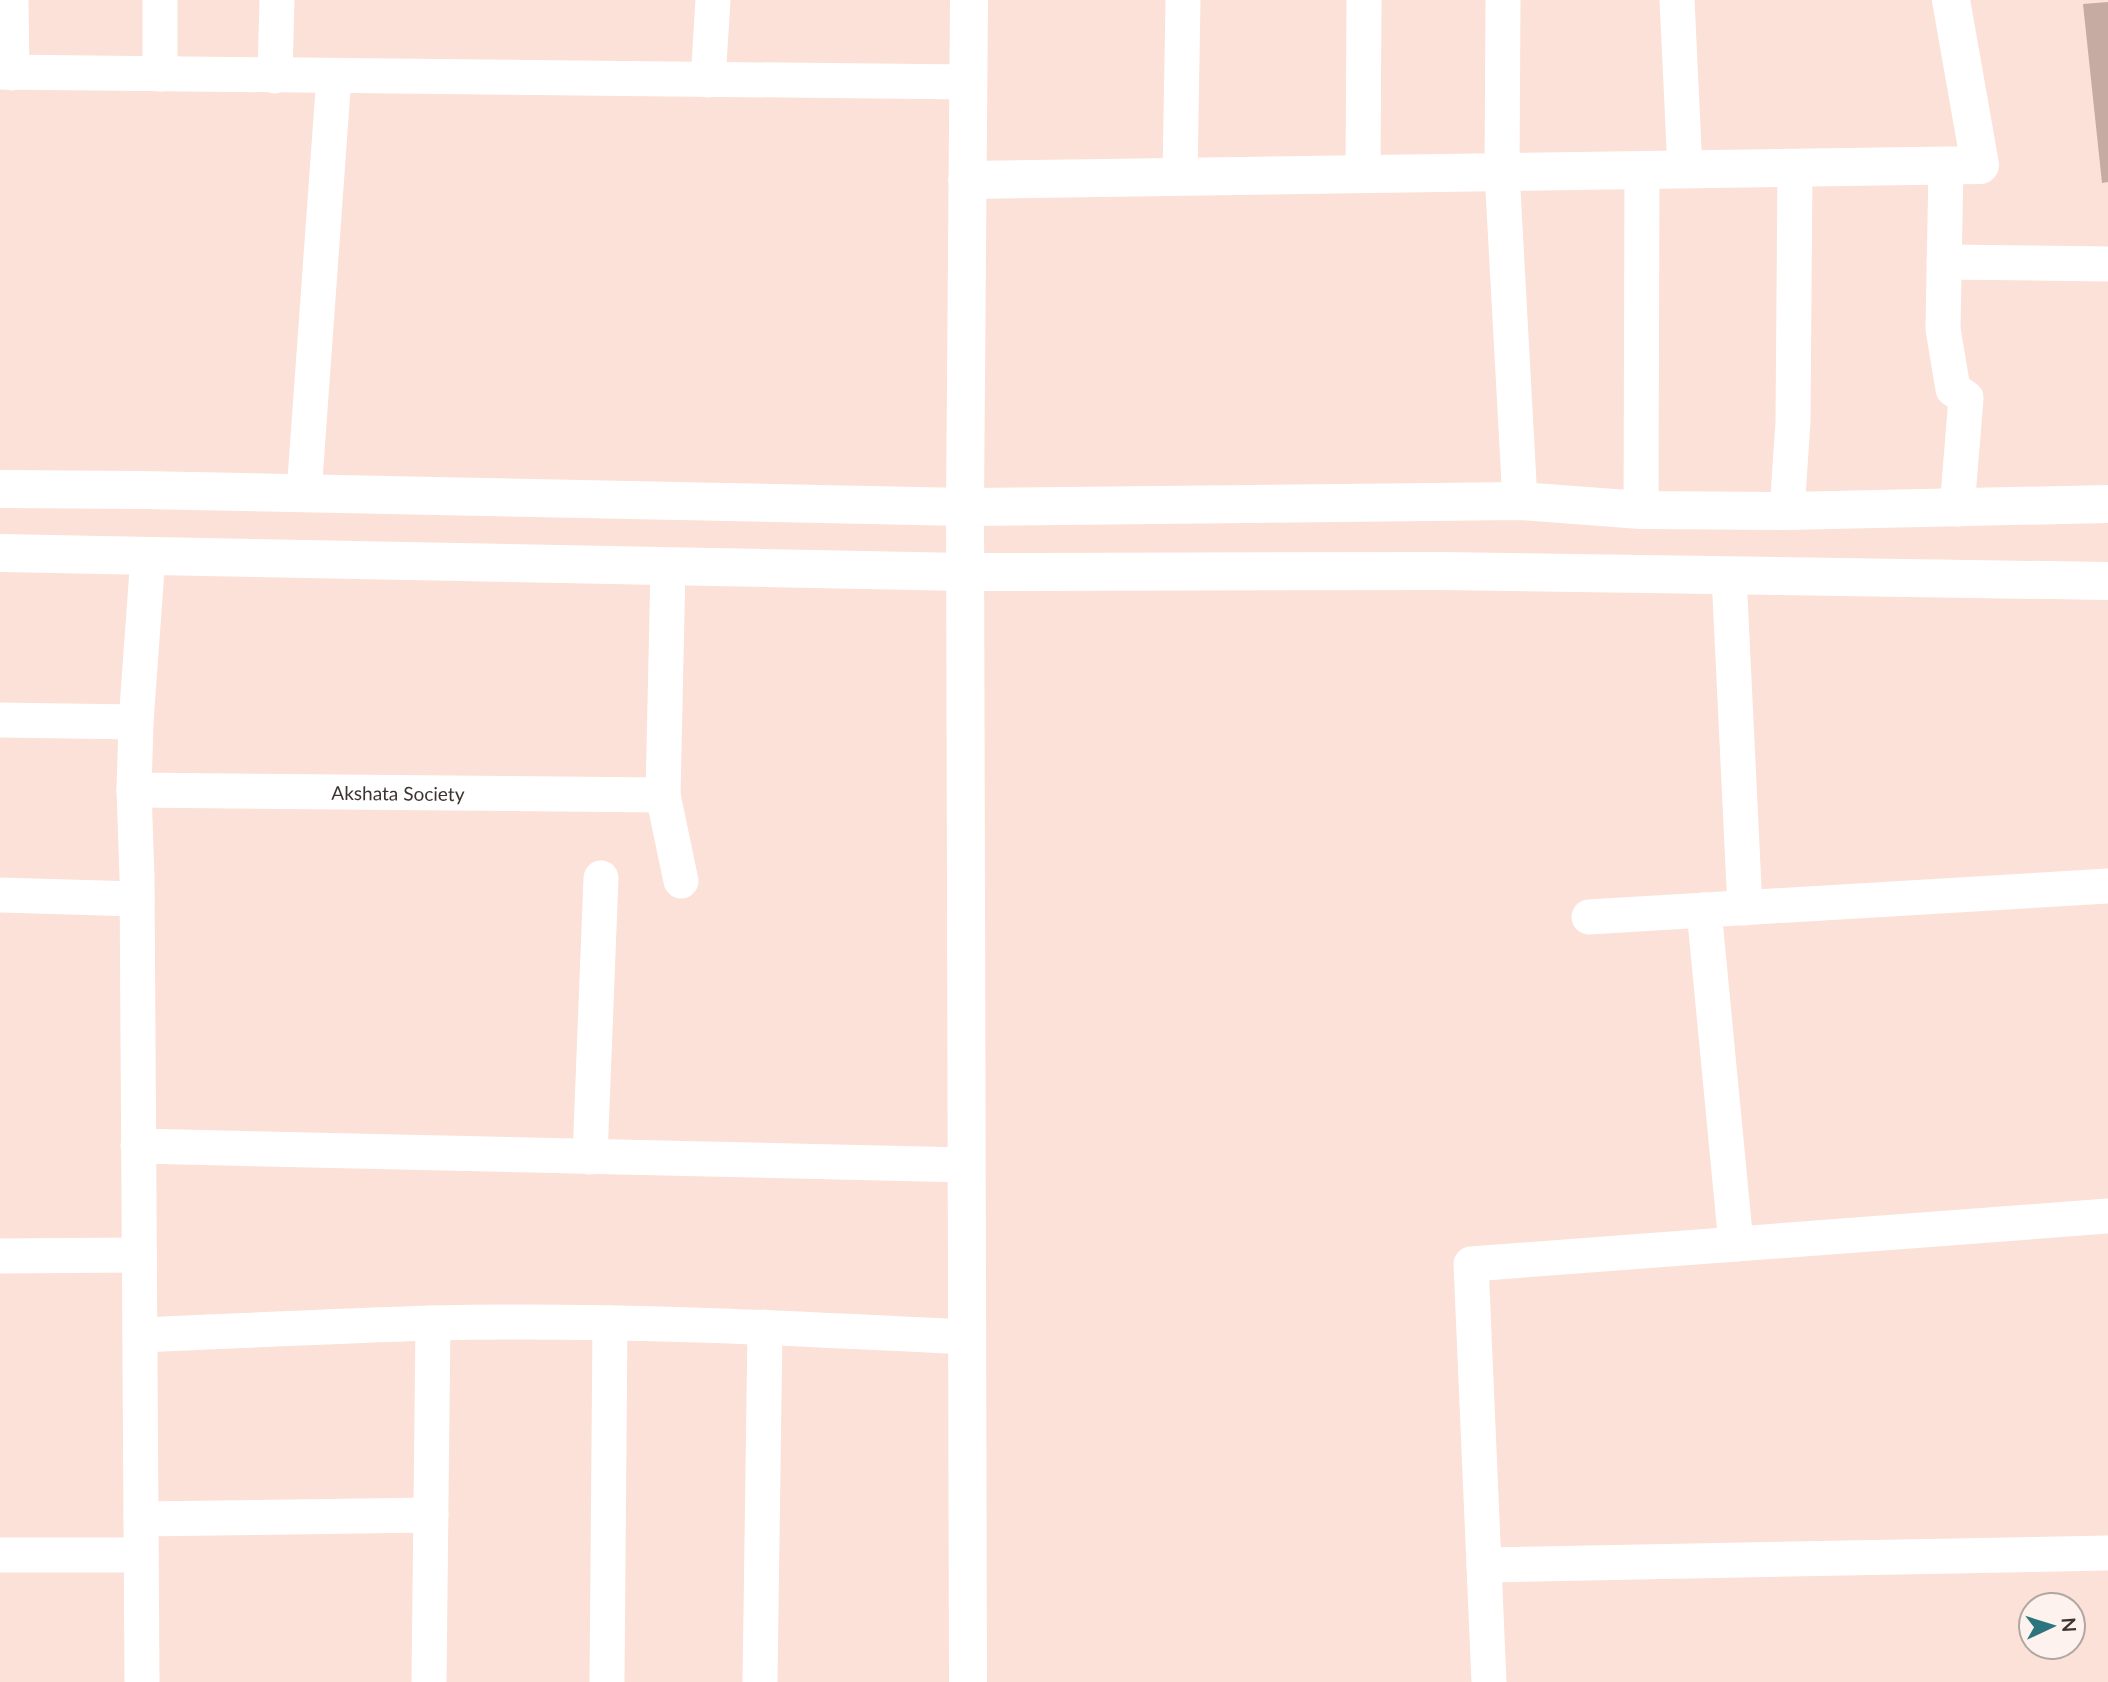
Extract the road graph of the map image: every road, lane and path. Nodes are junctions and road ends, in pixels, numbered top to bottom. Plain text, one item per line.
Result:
1 (11, 0) edge
2 (159, 0) edge
3 (277, 0) edge
4 (713, 0) edge
5 (970, 0) edge
6 (1183, 0) edge
7 (1364, 0) edge
8 (1503, 0) edge
9 (1677, 0) edge
10 (1951, 0) edge
11 (6, 73) edge
12 (160, 74) junction
13 (275, 76) junction
14 (334, 76) junction
15 (708, 80) junction
16 (969, 82) junction
17 (1946, 165) junction
18 (1795, 167) junction
19 (1642, 169) junction
20 (1685, 169) junction
21 (1502, 172) junction
22 (1363, 174) junction
23 (1180, 176) junction
24 (967, 180) junction
25 (1944, 262) junction
26 (2108, 264) edge
27 (0, 489) edge
28 (304, 493) junction
29 (1520, 501) junction
30 (2108, 505) edge
31 (965, 507) junction
32 (1957, 509) junction
33 (1641, 510) junction
34 (1787, 511) junction
35 (0, 553) edge
36 (148, 556) junction
37 (668, 567) junction
38 (965, 572) junction
39 (1729, 575) junction
40 (2108, 580) edge
41 (0, 720) edge
42 (136, 722) junction
43 (134, 790) junction
44 (663, 795) junction
45 (601, 878) dead end
46 (681, 881) dead end
47 (2108, 886) edge
48 (0, 895) edge
49 (137, 899) junction
50 (1745, 908) junction
51 (1704, 910) junction
52 (1589, 917) dead end
53 (138, 1146) junction
54 (590, 1157) junction
55 (967, 1165) junction
56 (2108, 1216) edge
57 (1735, 1244) junction
58 (139, 1255) junction
59 (0, 1256) edge
60 (433, 1323) junction
61 (610, 1323) junction
62 (765, 1327) junction
63 (139, 1335) junction
64 (967, 1337) junction
65 (431, 1515) junction
66 (141, 1519) junction
67 (2108, 1553) edge
68 (0, 1555) edge
69 (141, 1555) junction
70 (1484, 1565) junction
71 (142, 1682) edge
72 (429, 1682) edge
73 (607, 1682) edge
74 (760, 1682) edge
75 (968, 1682) edge
76 (1489, 1682) edge

1 - 11 street
2 - 12 street
3 - 13 street
4 - 15 street
5 - 16 street
6 - 23 street
7 - 22 street
8 - 21 street
9 - 20 street
10 - 17 street
11 - 12 street
12 - 13 street
13 - 14 street
14 - 15 street
14 - 28 street
15 - 16 street
16 - 24 street
17 - 18 street
17 - 25 street
18 - 20 street
18 - 34 street
19 - 20 street
19 - 21 street
19 - 33 street
21 - 22 street
21 - 29 street
22 - 23 street
23 - 24 street
24 - 31 street
25 - 26 street
25 - 32 street
27 - 28 street
28 - 31 street
29 - 31 street
29 - 33 street
30 - 32 street
31 - 38 street
32 - 34 street
33 - 34 street
35 - 36 street
36 - 37 street
36 - 42 street
37 - 38 street
37 - 44 street
38 - 39 street
38 - 55 street
39 - 40 street
39 - 50 street
41 - 42 street
42 - 43 street
43 - 44 street, Akshata Society
43 - 49 street
44 - 46 street
45 - 54 street
47 - 50 street
48 - 49 street
49 - 53 street
50 - 51 street
51 - 52 street
51 - 57 street
53 - 54 street
53 - 58 street
54 - 55 street
55 - 64 street
56 - 57 street
57 - 70 street
58 - 59 street
58 - 63 street
60 - 61 street
60 - 63 street
60 - 65 street
61 - 62 street
61 - 73 street
62 - 64 street
62 - 74 street
63 - 66 street
64 - 75 street
65 - 66 street
65 - 72 street
66 - 69 street
67 - 70 street
68 - 69 street
69 - 71 street
70 - 76 street

